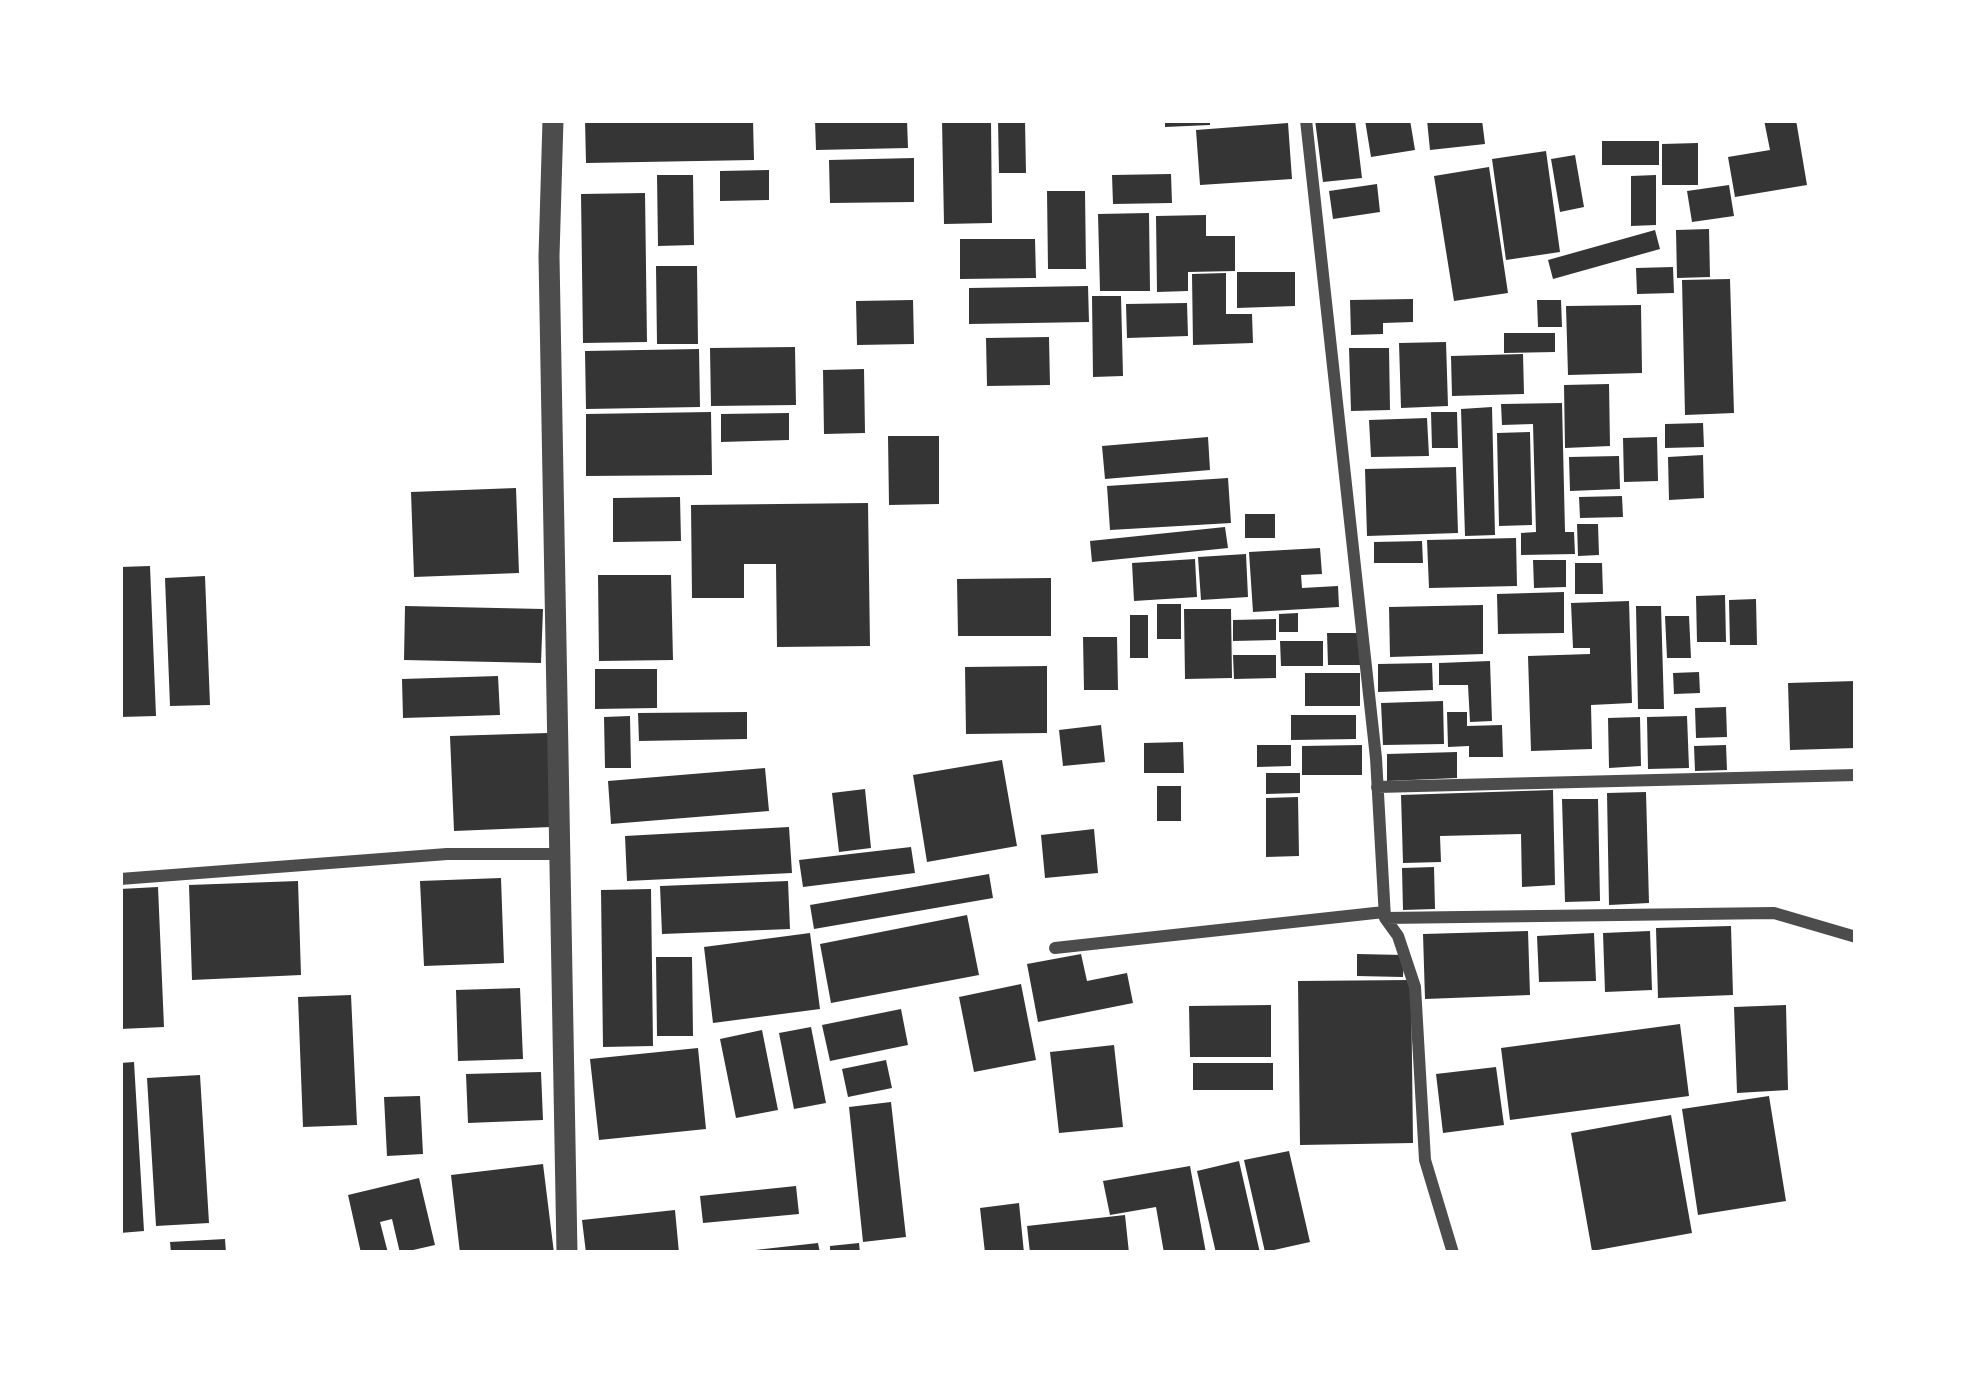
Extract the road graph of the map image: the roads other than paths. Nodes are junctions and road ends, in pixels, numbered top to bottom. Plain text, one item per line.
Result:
1 (554, 120) edge
2 (1306, 120) edge
3 (1856, 775) edge
4 (1377, 787) junction
5 (559, 854) junction
6 (120, 879) edge
7 (1384, 915) junction
8 (1856, 937) edge
9 (1055, 948) dead end
10 (567, 1253) edge
11 (1453, 1253) edge

1 - 5 street
2 - 4 street
3 - 4 street
4 - 7 street
5 - 6 street
5 - 10 street
7 - 8 street
7 - 9 street
7 - 11 street

